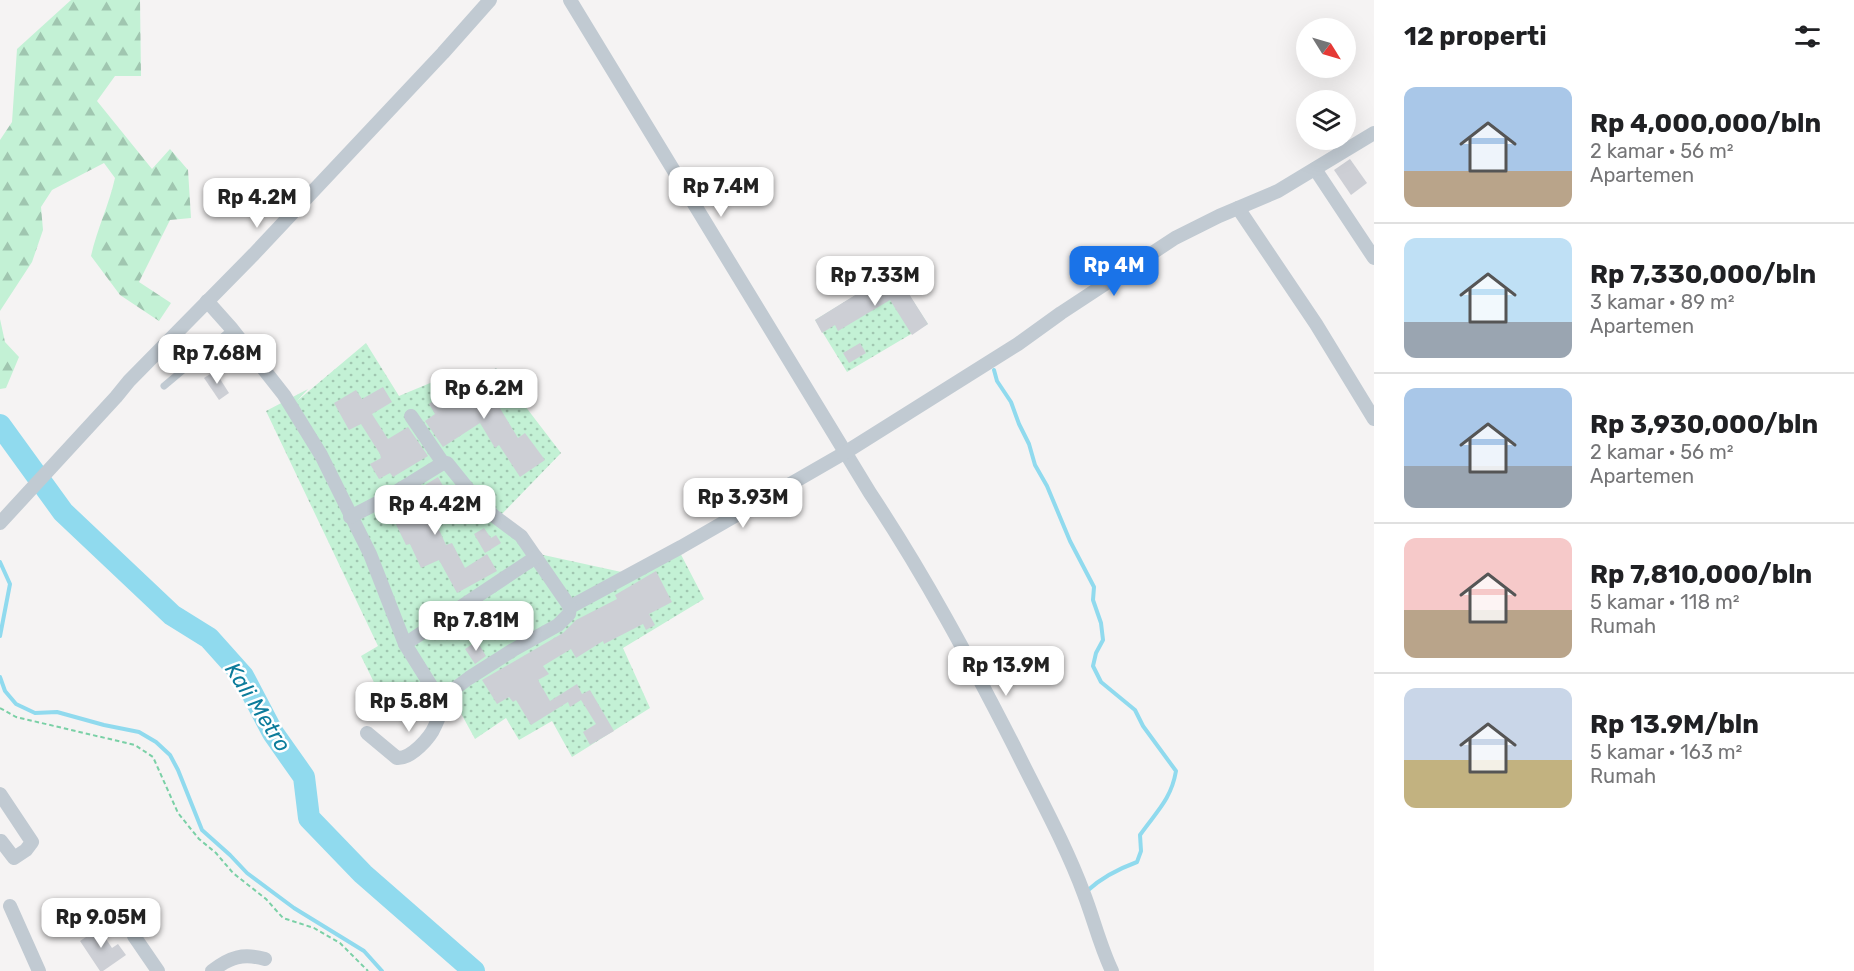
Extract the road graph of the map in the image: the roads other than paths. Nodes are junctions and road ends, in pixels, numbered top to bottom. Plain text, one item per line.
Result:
1 (490, 0) edge
2 (570, 0) edge
3 (1373, 135) edge
4 (1315, 170) junction
5 (1238, 208) junction
6 (1374, 258) edge
7 (207, 301) junction
8 (232, 329) junction
9 (164, 386) dead end
10 (411, 416) dead end
11 (1374, 419) edge
12 (846, 452) junction
13 (443, 463) junction
14 (350, 517) junction
15 (0, 523) edge
16 (536, 557) junction
17 (570, 607) junction
18 (405, 644) junction
19 (442, 698) junction
20 (367, 733) dead end
21 (0, 794) edge
22 (1, 841) edge
23 (10, 906) dead end
24 (134, 936) dead end
25 (265, 959) dead end
26 (216, 970) edge
27 (39, 971) edge
28 (158, 971) edge
29 (1112, 971) edge

1 - 7 street
2 - 12 street
3 - 4 street
4 - 5 street
4 - 6 street
5 - 11 street
5 - 12 street
7 - 8 street
7 - 15 street
8 - 9 lane
8 - 14 street
10 - 13 street
12 - 17 street
12 - 29 street
13 - 14 street
13 - 16 street
14 - 18 street
16 - 17 street
16 - 18 street
17 - 19 street
18 - 19 street
19 - 20 street
21 - 22 street
23 - 27 street
24 - 28 street
25 - 26 street

